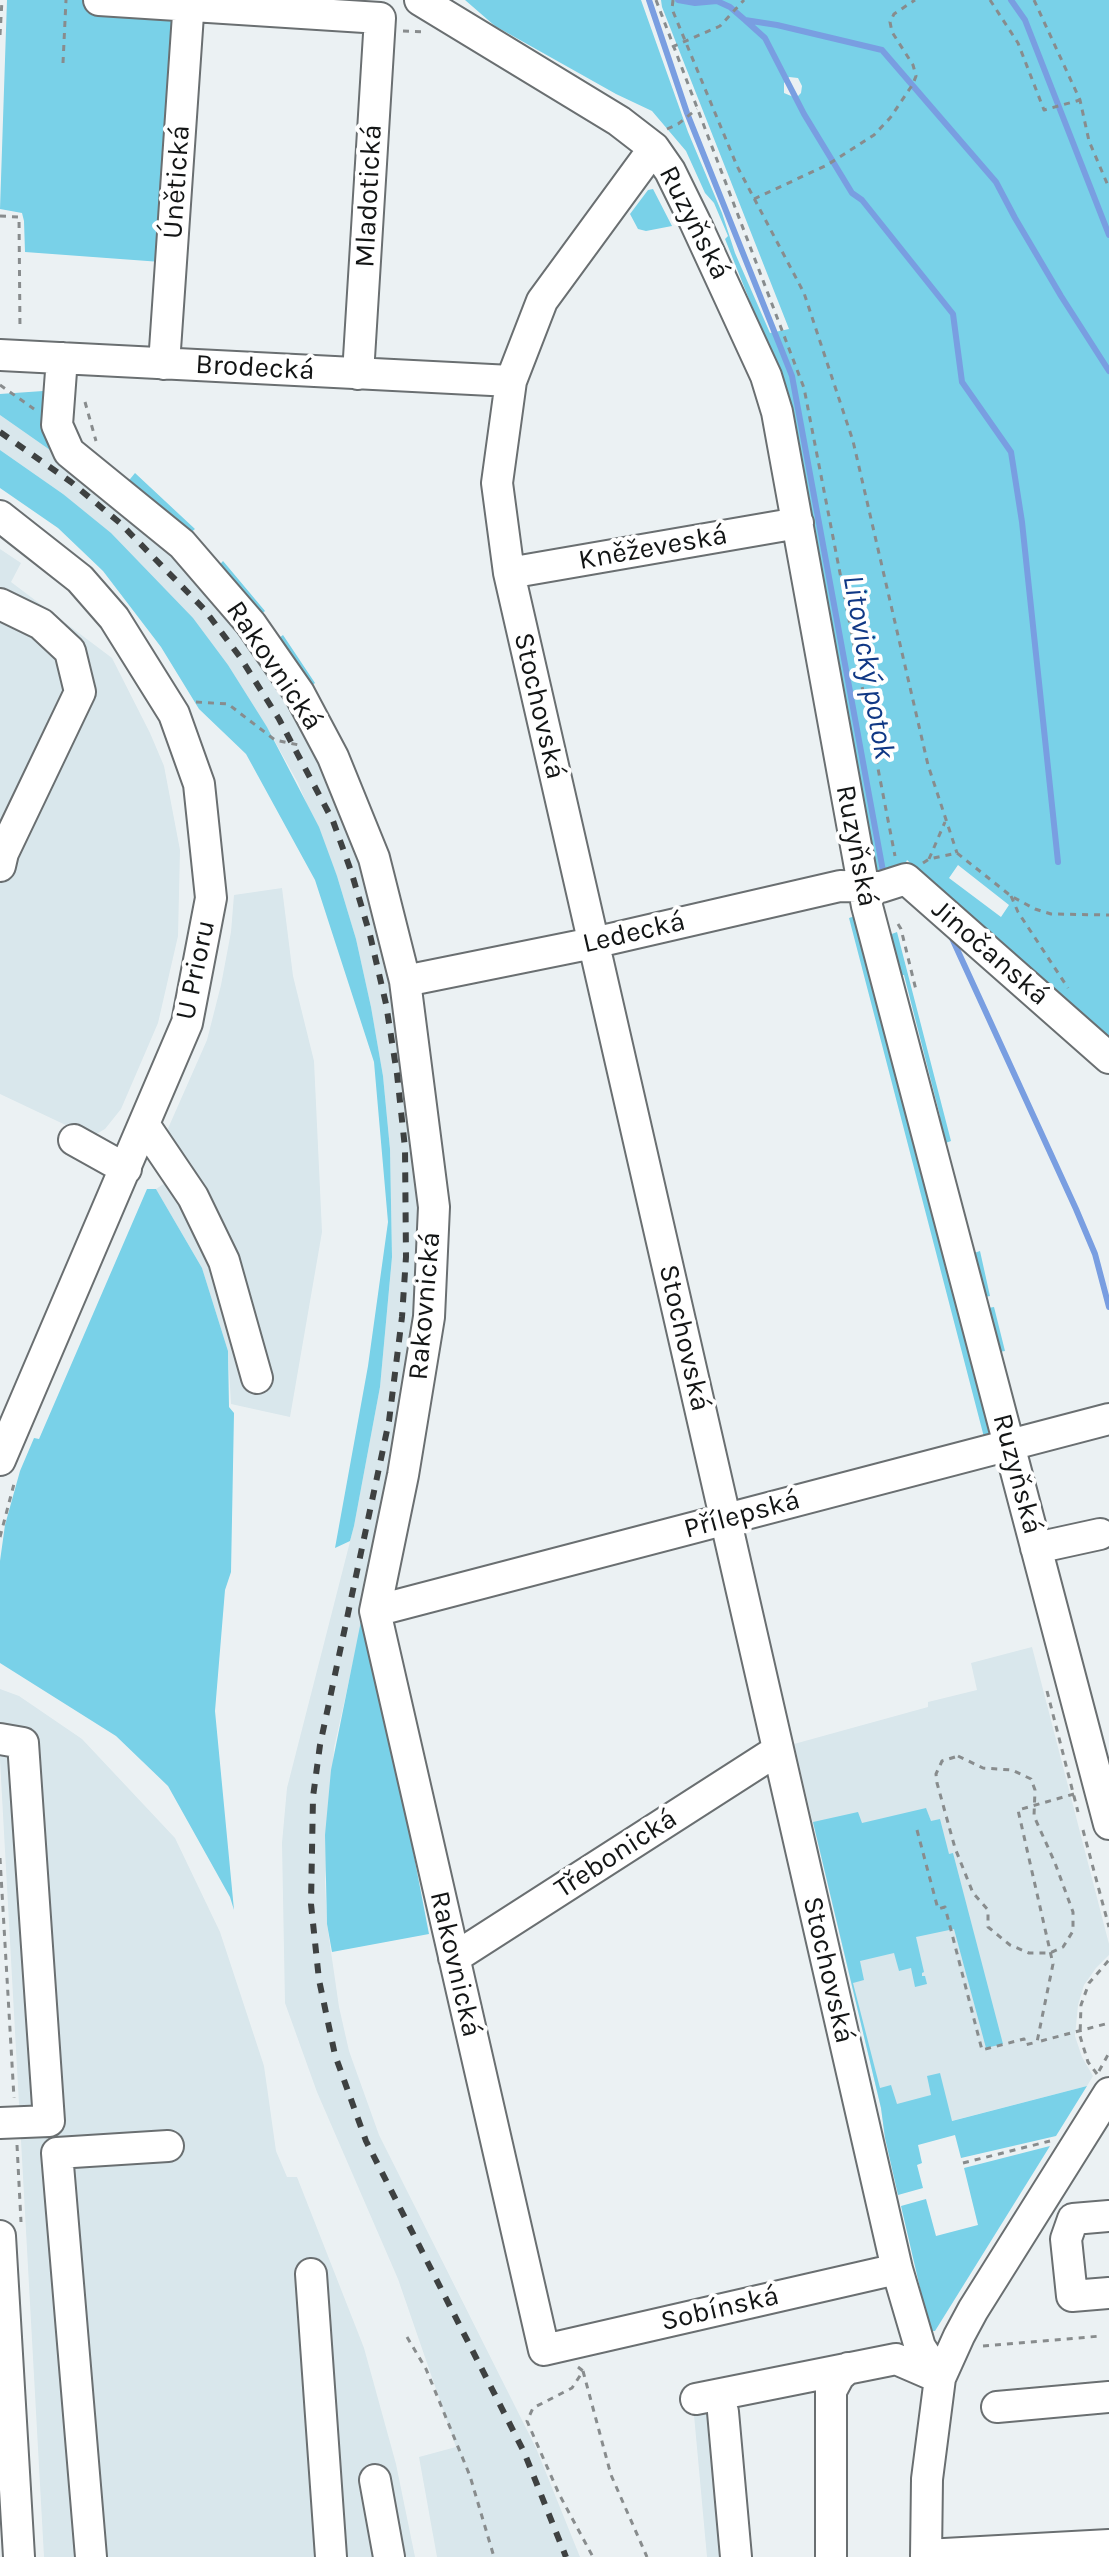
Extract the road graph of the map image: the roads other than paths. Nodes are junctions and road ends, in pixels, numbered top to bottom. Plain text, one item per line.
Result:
1 (99, 0) edge
2 (420, 0) edge
3 (189, 3) edge
4 (654, 148) junction
5 (10, 356) edge
6 (62, 358) junction
7 (164, 364) junction
8 (358, 374) junction
9 (511, 381) junction
10 (0, 516) edge
11 (798, 523) junction
12 (509, 573) junction
13 (0, 604) edge
14 (0, 866) edge
15 (887, 883) junction
16 (593, 943) junction
17 (405, 981) junction
18 (1109, 1058) edge
19 (145, 1126) junction
20 (74, 1140) dead end
21 (126, 1169) junction
22 (257, 1378) dead end
23 (1109, 1419) edge
24 (1009, 1445) junction
25 (7, 1450) edge
26 (725, 1519) junction
27 (1100, 1534) dead end
28 (1036, 1548) junction
29 (375, 1611) junction
30 (0, 1739) edge
31 (778, 1750) junction
32 (1109, 1824) edge
33 (454, 1958) junction
34 (1103, 2084) edge
35 (8, 2123) edge
36 (168, 2146) dead end
37 (1109, 2216) edge
38 (11, 2235) edge
39 (897, 2269) junction
40 (311, 2274) dead end
41 (1109, 2293) edge
42 (544, 2350) joint
43 (848, 2368) junction
44 (940, 2378) junction
45 (4, 2394) edge
46 (1109, 2397) edge
47 (997, 2407) dead end
48 (375, 2480) dead end
49 (1109, 2545) edge
50 (926, 2556) edge
51 (19, 2557) edge
52 (91, 2557) edge
53 (331, 2557) edge
54 (389, 2557) edge
55 (736, 2557) edge
56 (831, 2557) edge

1 - 3 street
2 - 4 street, Ruzyňská
3 - 7 street, Únětická
3 - 8 street, Mladotická
4 - 9 street, Stochovská
4 - 11 street, Ruzyňská
5 - 6 street, Brodecká
6 - 7 street, Brodecká
6 - 17 street, Rakovnická
7 - 8 street, Brodecká
8 - 9 street, Brodecká
9 - 12 street, Stochovská
10 - 19 street, U Prioru
11 - 12 street, Kněževeská
11 - 15 street, Ruzyňská
12 - 16 street, Stochovská
13 - 14 street
15 - 16 street, Ledecká
15 - 18 street, Jinočanská
15 - 24 street, Ruzyňská
16 - 17 street, Ledecká
16 - 26 street, Stochovská
17 - 29 street, Rakovnická
19 - 21 street, U Prioru
19 - 22 street
20 - 21 street
21 - 25 street, U Prioru
23 - 24 street, Přílepská
24 - 26 street, Přílepská
24 - 28 street, Ruzyňská
26 - 29 street, Přílepská
26 - 31 street, Stochovská
27 - 28 street
28 - 32 street, Ruzyňská
29 - 33 street, Rakovnická
30 - 35 street
31 - 33 street, Třebonická
31 - 39 street, Stochovská
33 - 42 street, Rakovnická
34 - 44 street
36 - 52 street
37 - 41 street
38 - 45 street
39 - 42 street, Sobínská
39 - 44 street, Stochovská
40 - 53 street
43 - 44 street
43 - 55 street
43 - 56 street
44 - 50 street
45 - 51 street
46 - 47 street
48 - 54 street
49 - 50 street

